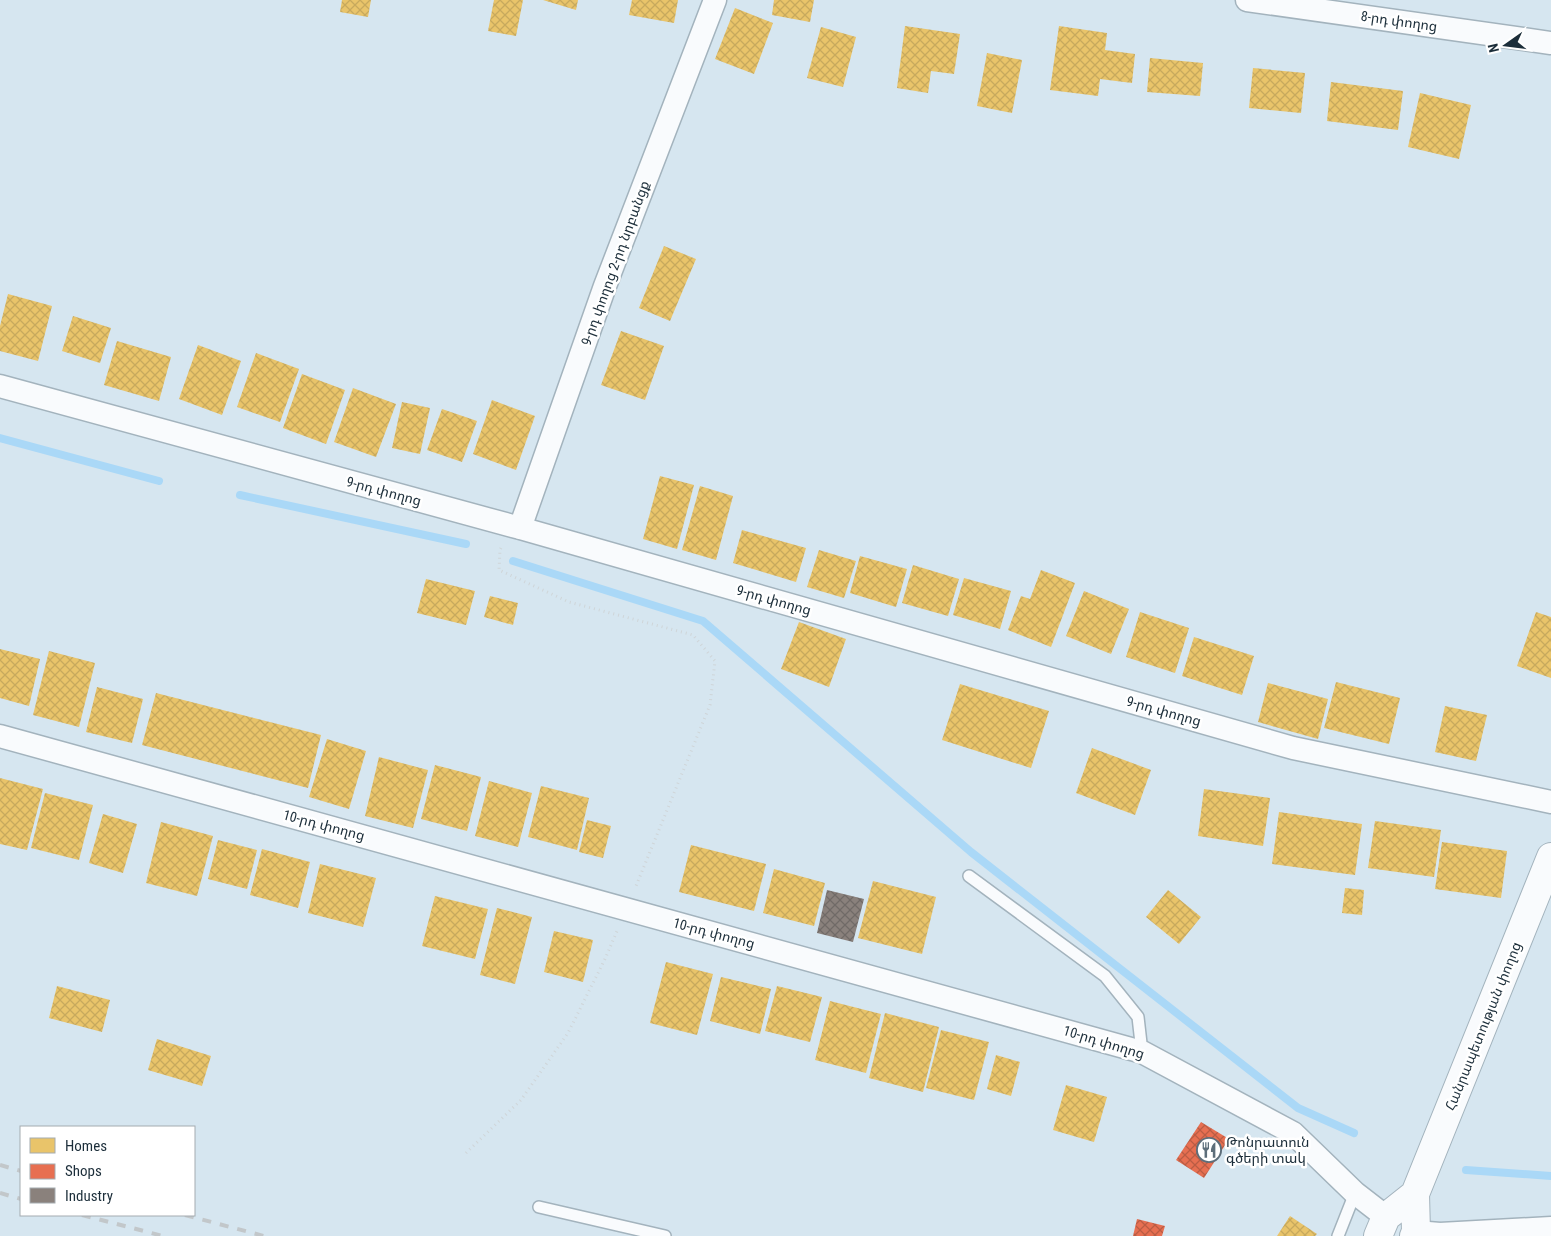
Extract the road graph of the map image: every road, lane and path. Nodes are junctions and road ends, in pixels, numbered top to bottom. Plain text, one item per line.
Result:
1 (715, 0) edge
2 (1246, 0) edge
3 (1551, 43) edge
4 (0, 386) edge
5 (520, 528) junction
6 (0, 736) edge
7 (1551, 802) edge
8 (1551, 857) edge
9 (969, 876) dead end
10 (627, 909) junction
11 (1142, 1052) junction
12 (466, 1153) dead end
13 (1355, 1193) junction
14 (1415, 1194) junction
15 (539, 1206) dead end
16 (1382, 1227) edge
17 (1551, 1228) edge
18 (1415, 1234) edge
19 (665, 1236) edge
20 (1338, 1236) edge

1 - 5 street, 9-րդ փողոց 2-րդ նրբանցք
2 - 3 street, 8-րդ փողոց
4 - 5 street, 9-րդ փողոց
5 - 7 street, 9-րդ փողոց
5 - 10 path
6 - 10 street, 10-րդ փողոց
8 - 14 main road, Հանրապետության փողոց
9 - 11 lane
10 - 11 street, 10-րդ փողոց
10 - 12 path
11 - 13 street, 10-րդ փողոց
13 - 16 street, 10-րդ փողոց
13 - 20 lane
14 - 16 main road, Հանրապետության փողոց
14 - 18 main road, Հանրապետության փողոց
15 - 19 lane
17 - 18 street

